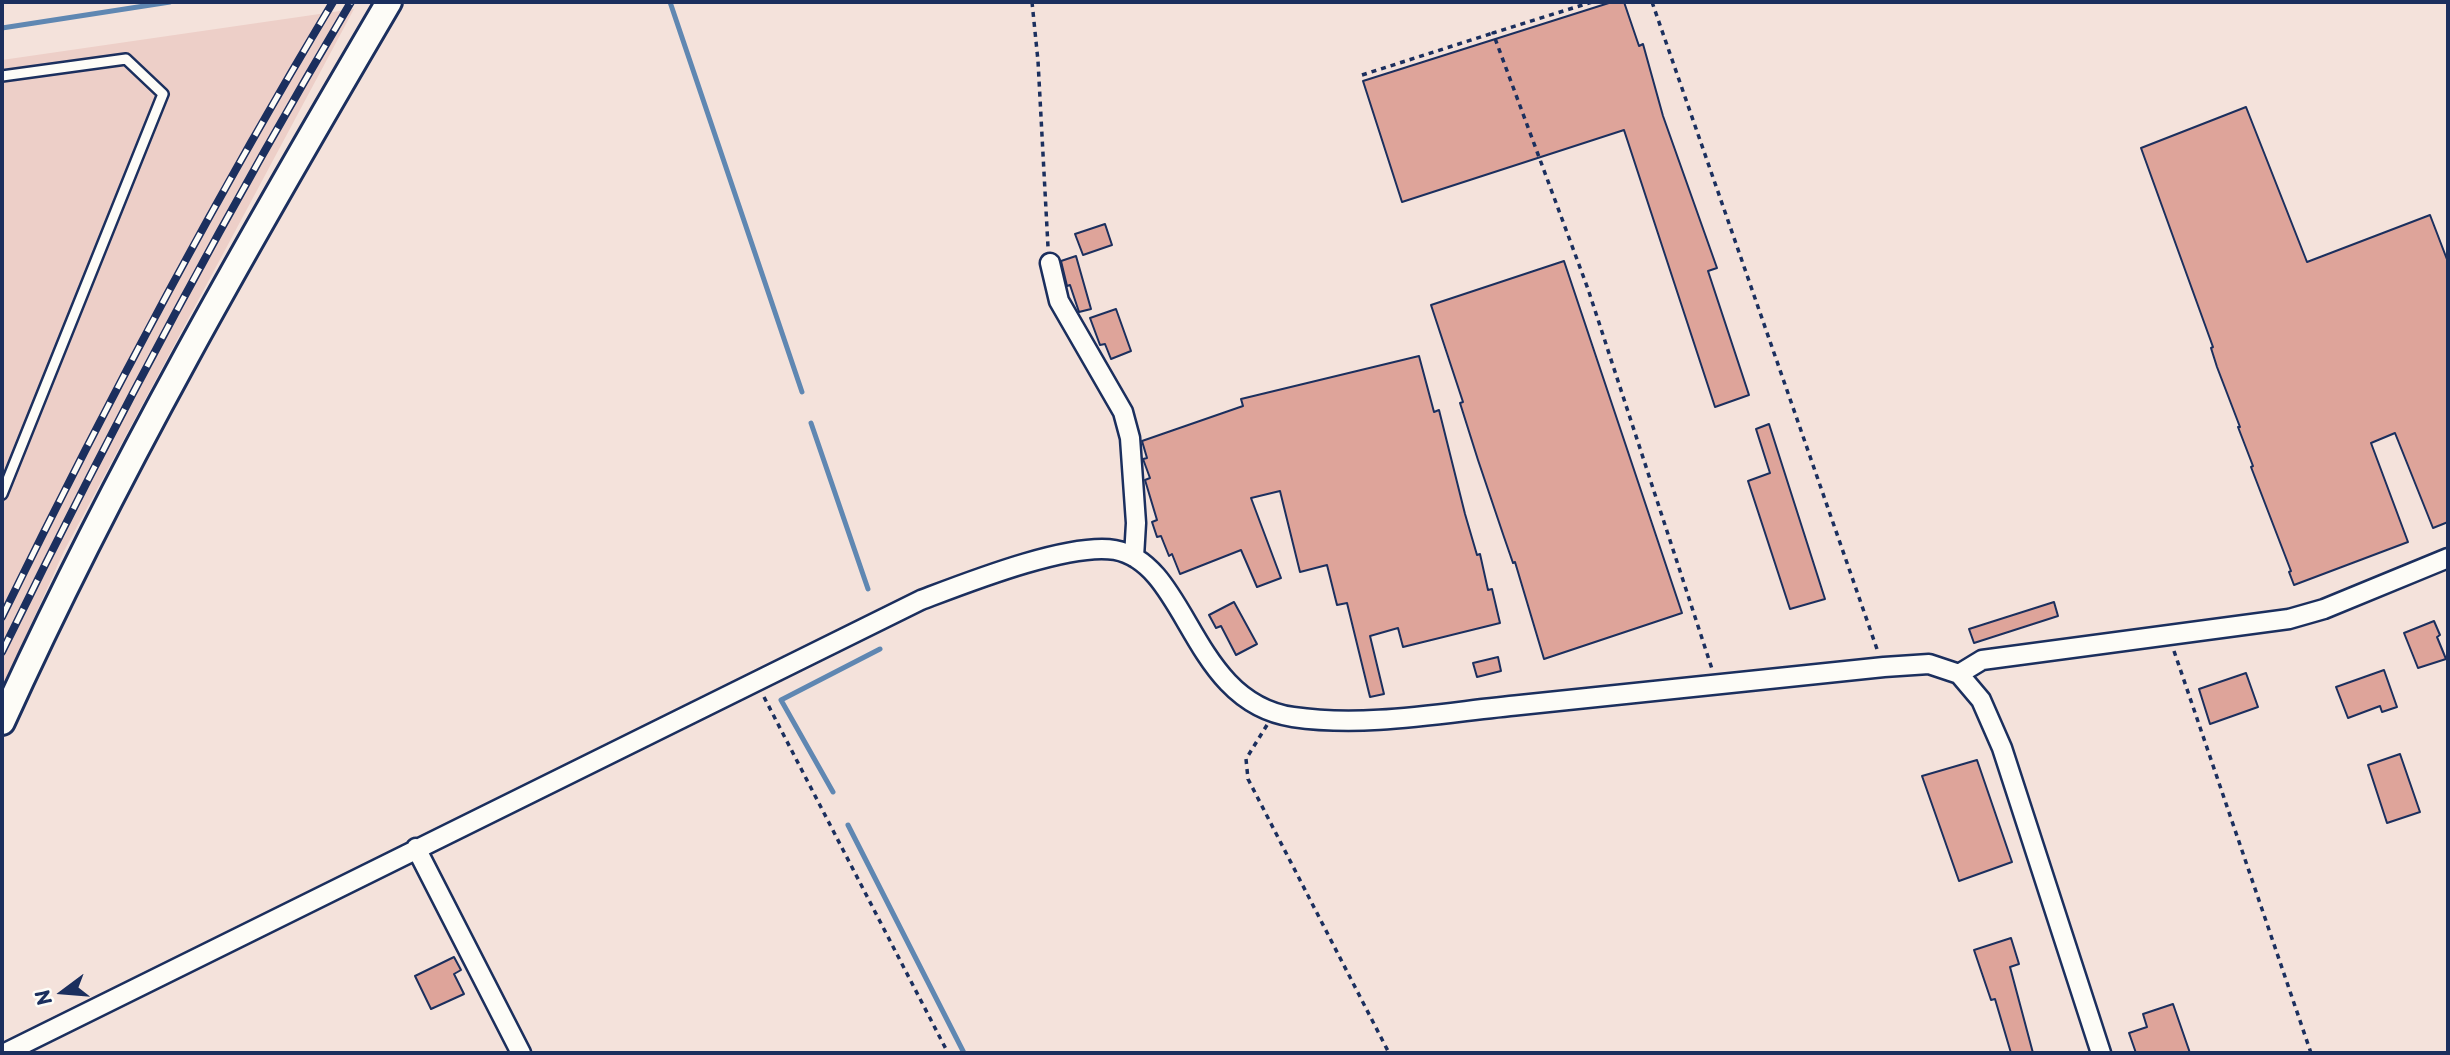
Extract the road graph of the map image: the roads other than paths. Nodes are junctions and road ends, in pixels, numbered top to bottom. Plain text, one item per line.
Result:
1 (389, 2) edge
2 (2, 76) edge
3 (1049, 263) road end
4 (2, 495) edge
5 (1134, 557) junction
6 (2448, 558) edge
7 (1959, 674) junction
8 (2, 722) edge
9 (416, 848) junction
10 (5, 1053) edge
11 (521, 1053) edge
12 (2101, 1053) edge

1 - 8 street
2 - 4 lane
3 - 5 street
5 - 7 street
5 - 9 street
6 - 7 street
7 - 12 street
9 - 10 street
9 - 11 street

